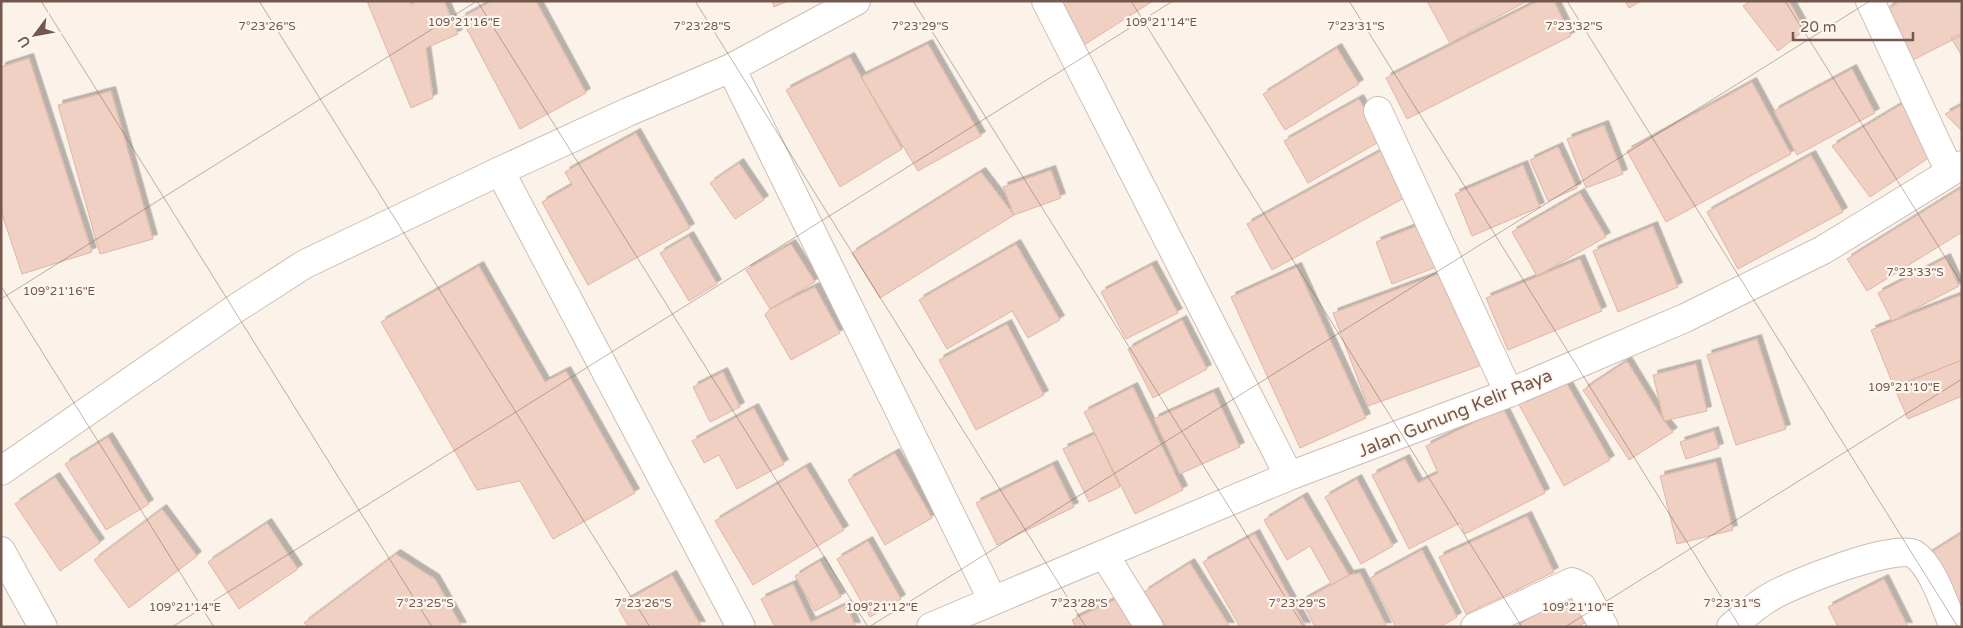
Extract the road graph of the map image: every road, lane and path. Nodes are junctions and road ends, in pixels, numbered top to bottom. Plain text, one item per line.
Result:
1 (856, 1) edge
2 (1046, 1) edge
3 (1870, 1) edge
4 (731, 68) junction
5 (1378, 111) dead end
6 (1956, 168) edge
7 (500, 171) junction
8 (1509, 393) junction
9 (1, 471) edge
10 (1289, 476) junction
11 (1, 551) edge
12 (1104, 554) junction
13 (993, 601) junction
14 (43, 627) edge
15 (741, 627) edge
16 (930, 627) edge
17 (1149, 627) edge
18 (1475, 627) edge
19 (1604, 627) edge
20 (1731, 627) edge
21 (1954, 627) edge

1 - 4 street
2 - 10 street
3 - 6 street
4 - 7 street
4 - 13 street
5 - 8 street
6 - 8 street, Jalan Gunung Kelir Raya
7 - 9 street
7 - 15 street
8 - 10 street, Jalan Gunung Kelir Raya
10 - 12 street, Jalan Gunung Kelir Raya
11 - 14 street
12 - 13 street, Jalan Gunung Kelir Raya
12 - 17 street
13 - 16 street, Jalan Gunung Kelir Raya
18 - 19 street
20 - 21 street

